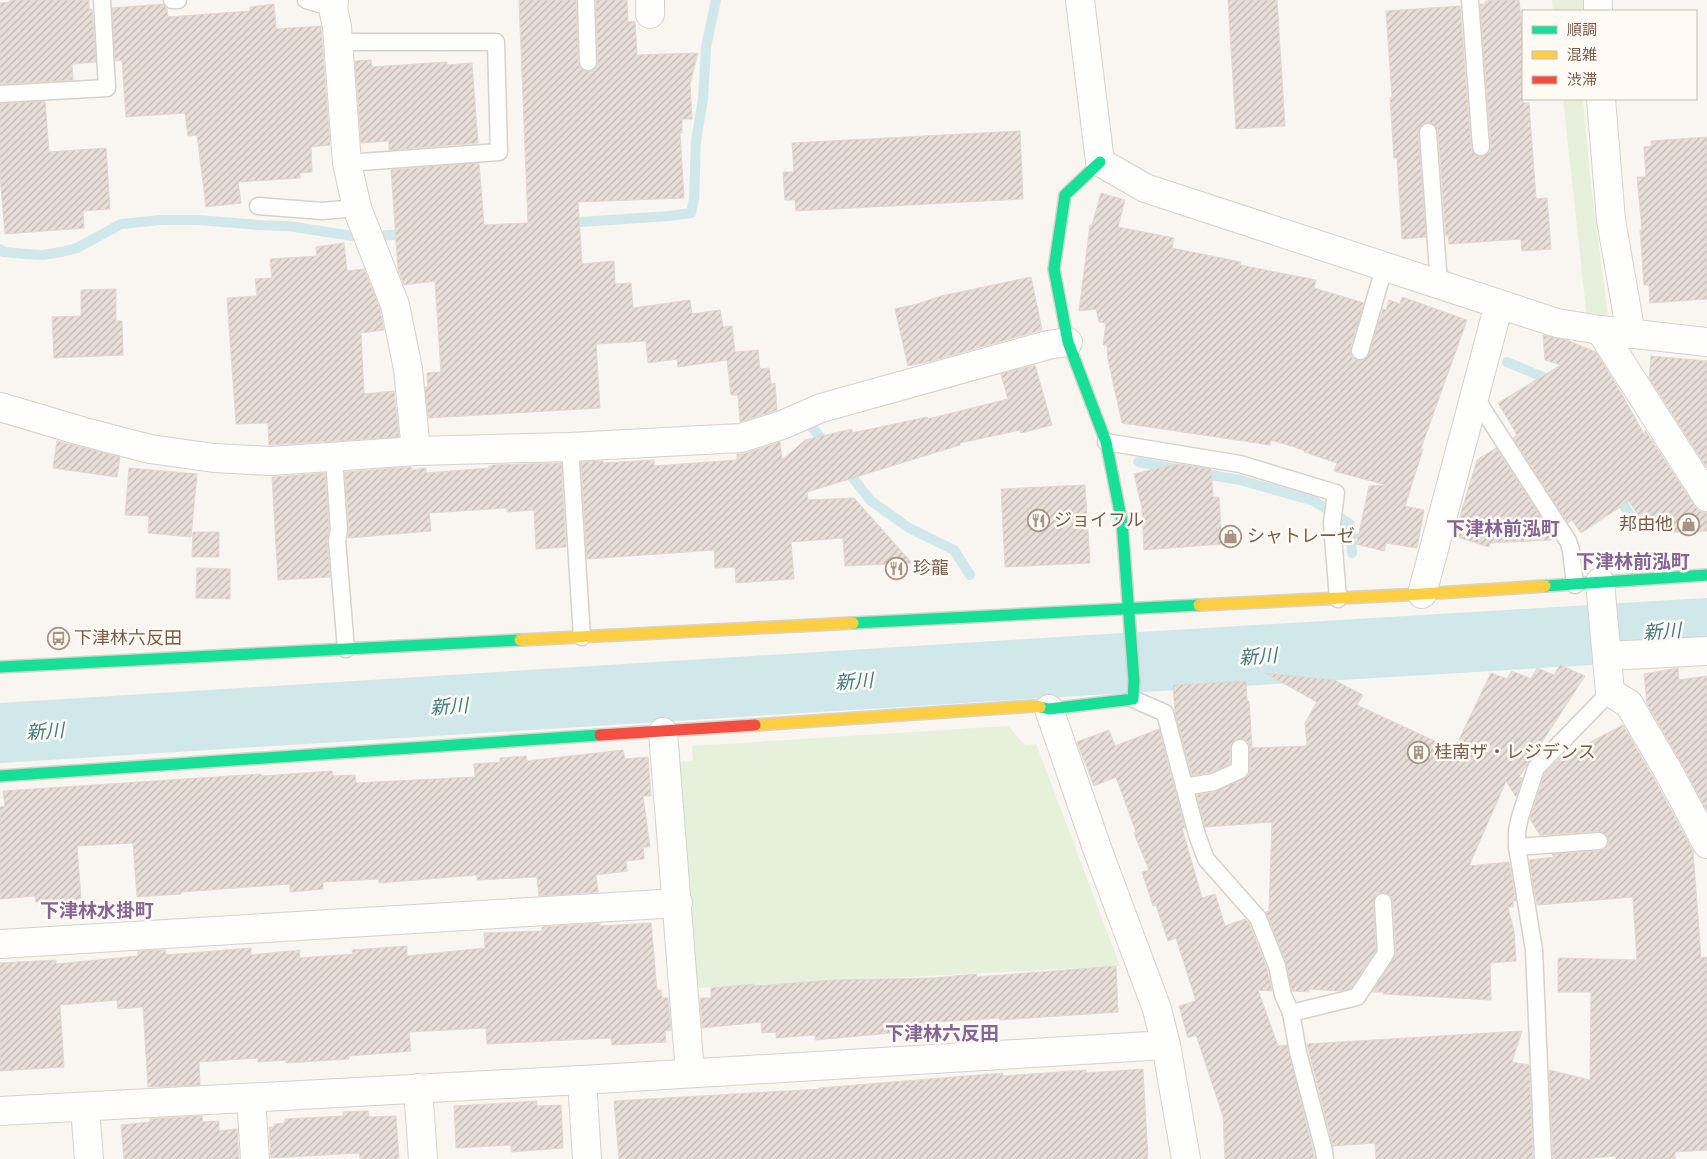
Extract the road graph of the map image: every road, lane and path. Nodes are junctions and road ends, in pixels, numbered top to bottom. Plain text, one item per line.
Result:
1 (102, 0) edge
2 (172, 0) edge
3 (178, 0) edge
4 (306, 0) edge
5 (586, 0) edge
6 (1080, 0) edge
7 (1470, 0) edge
8 (333, 4) edge
9 (338, 42) junction
10 (588, 62) dead end
11 (0, 94) edge
12 (1601, 100) edge
13 (1428, 132) dead end
14 (1481, 147) dead end
15 (1100, 162) junction
16 (347, 163) junction
17 (258, 206) dead end
18 (356, 208) junction
19 (1384, 268) junction
20 (1439, 284) junction
21 (1499, 304) junction
22 (1600, 330) junction
23 (1631, 334) junction
24 (1068, 342) junction
25 (1707, 342) edge
26 (1360, 351) dead end
27 (1475, 397) junction
28 (0, 408) edge
29 (1106, 442) junction
30 (570, 447) junction
31 (416, 451) junction
32 (334, 458) junction
33 (1707, 497) edge
34 (1707, 575) edge
35 (1587, 583) junction
36 (1422, 594) junction
37 (1338, 599) junction
38 (1128, 608) junction
39 (582, 637) junction
40 (346, 649) junction
41 (1707, 651) edge
42 (1607, 656) junction
43 (0, 667) edge
44 (1610, 692) junction
45 (1133, 699) junction
46 (1049, 708) junction
47 (663, 732) junction
48 (1240, 748) dead end
49 (0, 776) edge
50 (1184, 787) junction
51 (1599, 841) dead end
52 (1707, 844) edge
53 (1518, 847) junction
54 (678, 902) junction
55 (1383, 902) dead end
56 (0, 944) edge
57 (1291, 1013) junction
58 (1166, 1045) junction
59 (690, 1073) junction
60 (582, 1080) junction
61 (418, 1088) junction
62 (251, 1098) junction
63 (85, 1107) junction
64 (0, 1111) edge
65 (89, 1159) edge
66 (255, 1159) edge
67 (423, 1159) edge
68 (587, 1159) edge
69 (1186, 1159) edge
70 (1324, 1159) edge
71 (1542, 1159) edge

1 - 11 lane
2 - 3 lane
4 - 8 lane
5 - 10 lane
6 - 15 street
7 - 14 lane
8 - 9 street
9 - 16 street
9 - 16 lane
12 - 23 street
13 - 20 lane
15 - 19 street
15 - 24 street
16 - 18 street
17 - 18 lane
18 - 31 street
19 - 20 street
19 - 26 lane
20 - 21 street
21 - 22 street
21 - 27 street
22 - 23 street
22 - 33 street
23 - 25 street
24 - 29 street
24 - 30 street
27 - 35 lane
27 - 36 street
28 - 32 street
29 - 37 lane
29 - 38 street
30 - 31 street
30 - 39 lane
31 - 32 street
32 - 40 lane
34 - 35 street
35 - 36 street
35 - 42 street
36 - 37 street
37 - 38 street
38 - 39 street
38 - 45 street
39 - 40 street
40 - 43 street
41 - 42 street
42 - 44 street
44 - 52 street
44 - 53 lane
45 - 46 street
45 - 50 lane
46 - 47 street
46 - 58 street
47 - 49 street
47 - 54 street
48 - 50 lane
50 - 57 lane
51 - 53 lane
53 - 71 lane
54 - 56 street
54 - 59 street
55 - 57 lane
57 - 70 lane
58 - 59 street
58 - 69 street
59 - 60 street
60 - 61 street
60 - 68 street
61 - 62 street
61 - 67 street
62 - 63 street
62 - 66 street
63 - 64 street
63 - 65 street

